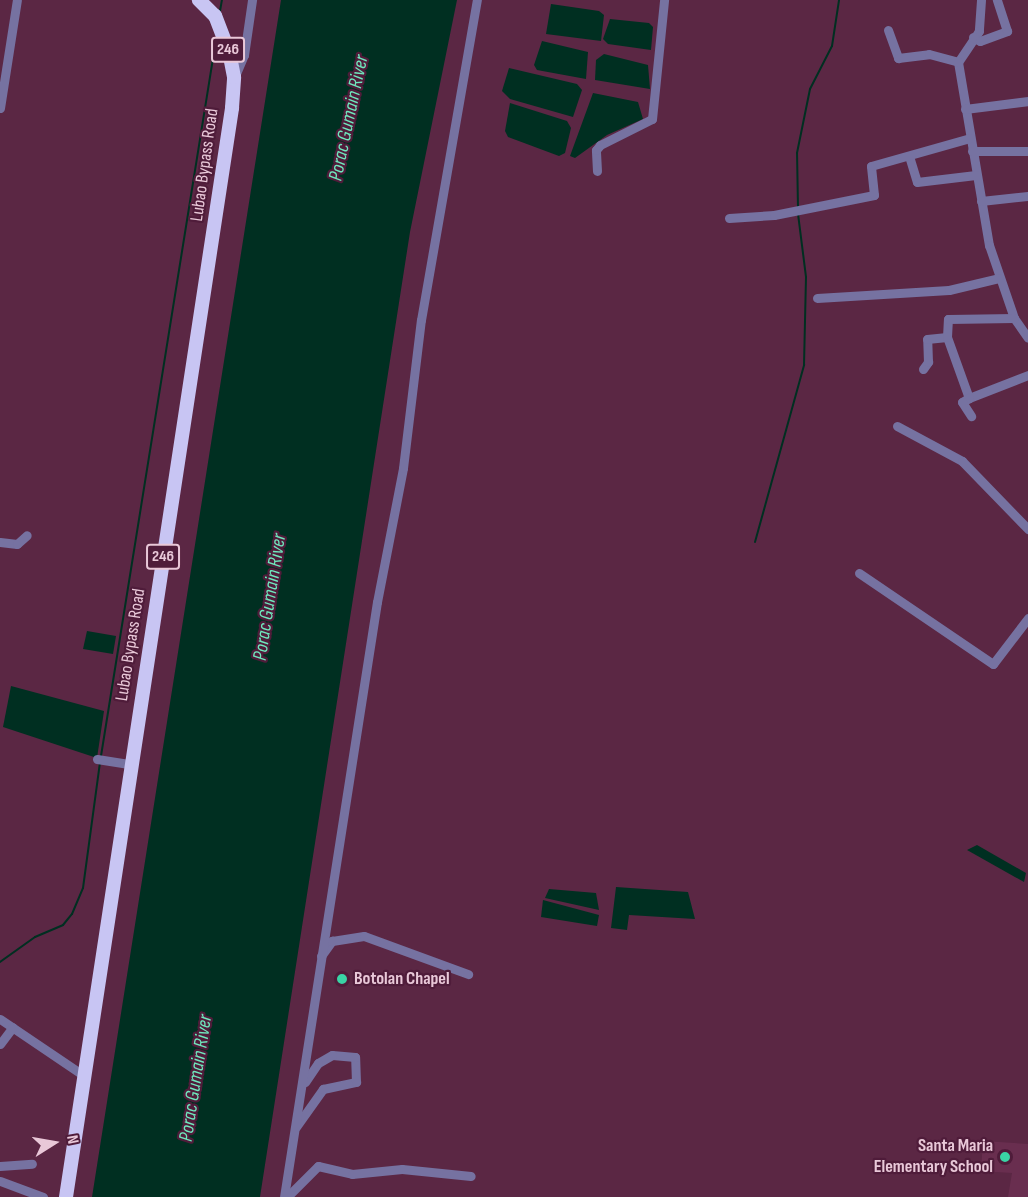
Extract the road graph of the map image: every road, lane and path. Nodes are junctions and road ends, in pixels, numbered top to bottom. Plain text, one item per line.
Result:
1 (17, 0) edge
2 (199, 0) edge
3 (252, 0) edge
4 (477, 0) edge
5 (664, 0) edge
6 (981, 0) edge
7 (997, 0) edge
8 (888, 30) dead end
9 (973, 37) junction
10 (958, 62) junction
11 (234, 77) junction
12 (2, 85) edge
13 (1028, 101) edge
14 (0, 108) edge
15 (965, 109) junction
16 (970, 138) junction
17 (972, 151) junction
18 (1028, 151) edge
19 (909, 156) junction
20 (597, 171) dead end
21 (976, 175) junction
22 (1028, 196) edge
23 (981, 201) junction
24 (729, 218) dead end
25 (999, 278) junction
26 (817, 298) dead end
27 (1014, 318) junction
28 (947, 337) junction
29 (1028, 338) edge
30 (923, 369) dead end
31 (1028, 375) edge
32 (969, 398) junction
33 (971, 416) dead end
34 (897, 426) dead end
35 (1028, 529) edge
36 (27, 535) dead end
37 (0, 542) edge
38 (859, 573) dead end
39 (1028, 618) edge
40 (99, 760) dead end
41 (129, 764) junction
42 (320, 958) junction
43 (468, 974) dead end
44 (0, 1019) edge
45 (13, 1027) junction
46 (0, 1044) edge
47 (83, 1075) junction
48 (303, 1086) junction
49 (295, 1129) junction
50 (32, 1164) dead end
51 (0, 1166) edge
52 (471, 1176) dead end
53 (0, 1181) edge
54 (43, 1197) edge
55 (66, 1197) edge
56 (286, 1197) edge

1 - 12 street
2 - 11 highway, Lubao Bypass Road / 246
3 - 11 street
4 - 42 street
5 - 20 street
6 - 9 street
7 - 9 street
8 - 10 street
9 - 10 street
10 - 15 street
11 - 41 highway, Lubao Bypass Road / 246
12 - 14 street
13 - 15 street
15 - 16 street
16 - 17 street
16 - 19 street
17 - 18 street
17 - 21 street
19 - 21 street
19 - 24 street
21 - 23 street
22 - 23 street
23 - 25 street
25 - 26 street
25 - 27 street
27 - 28 street
27 - 29 street
28 - 30 street
28 - 32 street
31 - 32 street
32 - 33 street
34 - 35 street
36 - 37 street
38 - 39 street
40 - 41 street
41 - 47 highway, Lubao Bypass Road / 246
42 - 43 street
42 - 48 street
44 - 45 street
45 - 46 street
45 - 47 street
47 - 55 highway, Lubao Bypass Road
48 - 49 street
48 - 49 street
49 - 56 street
50 - 51 street
52 - 56 street
53 - 54 street

